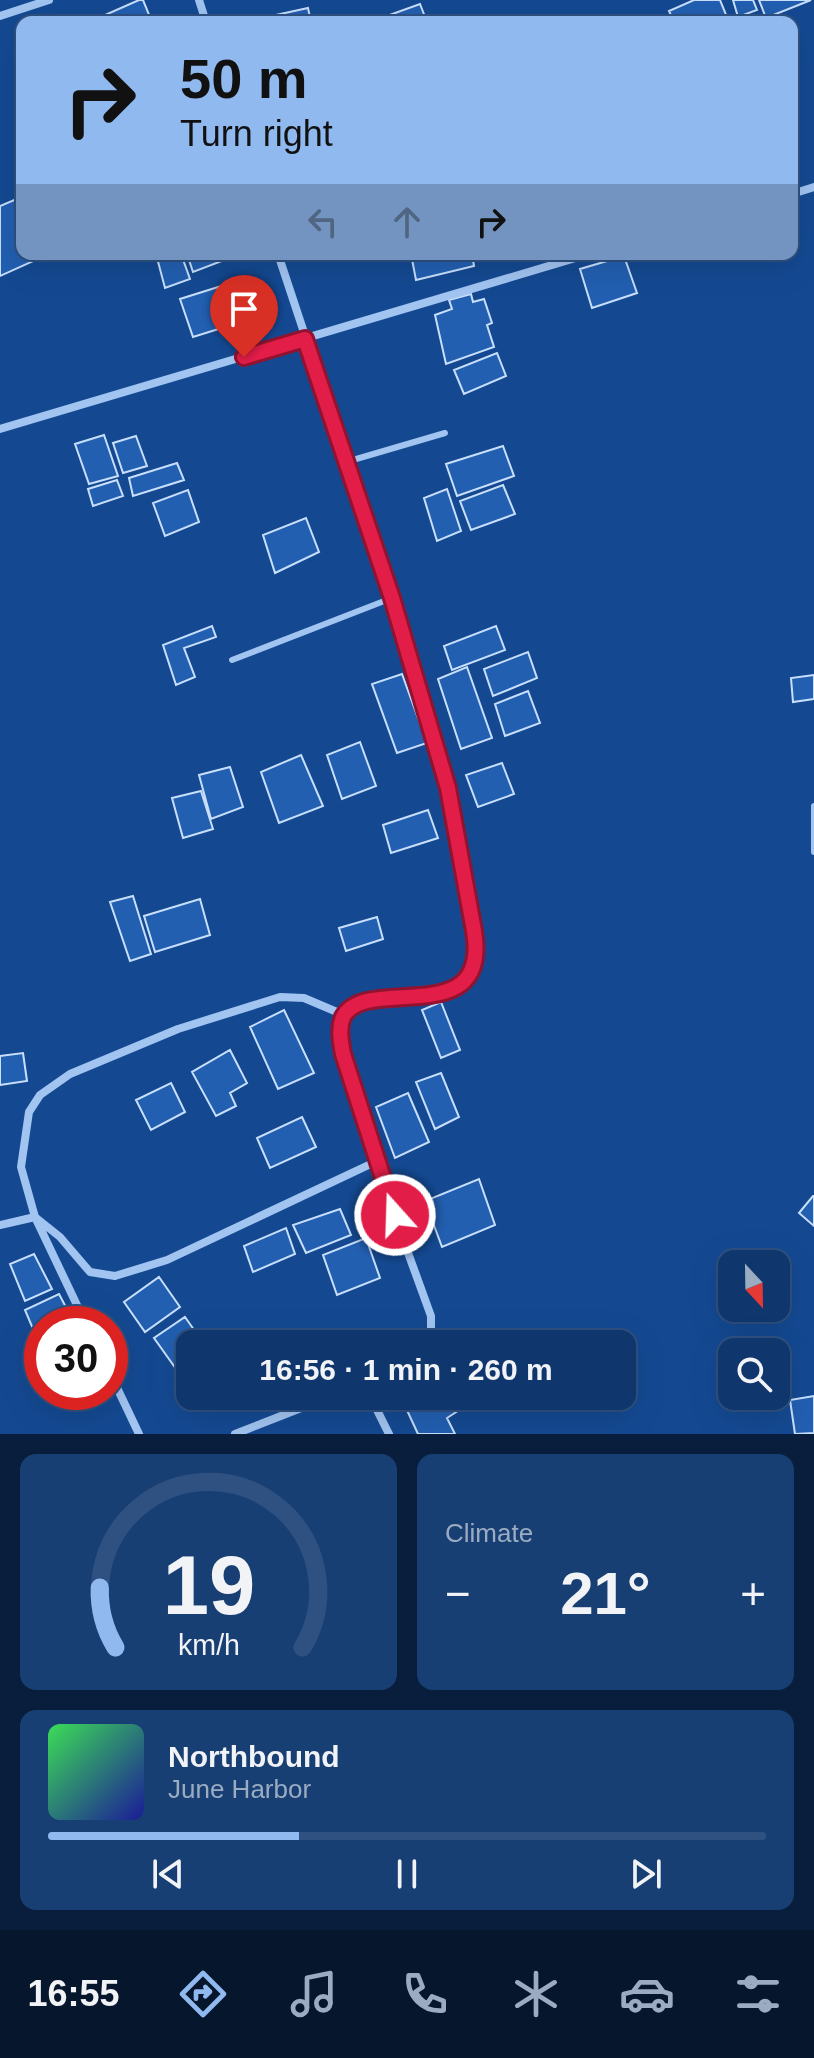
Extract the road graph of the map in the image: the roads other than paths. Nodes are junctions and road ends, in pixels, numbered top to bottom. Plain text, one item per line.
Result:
1 (49, 0) edge
2 (0, 16) edge
3 (280, 260) edge
4 (569, 260) edge
5 (305, 339) junction
6 (0, 429) edge
7 (445, 433) dead end
8 (346, 462) junction
9 (392, 598) junction
10 (232, 660) dead end
11 (814, 806) edge
12 (814, 852) edge
13 (344, 1015) junction
14 (375, 1162) junction
15 (35, 1217) junction
16 (0, 1225) edge
17 (77, 1306) edge
18 (431, 1330) edge
19 (128, 1410) edge
20 (296, 1410) edge
21 (377, 1410) edge
22 (139, 1434) edge
23 (235, 1434) edge
24 (389, 1434) edge

1 - 2 street
3 - 5 street
4 - 5 street
5 - 6 street
5 - 8 street
7 - 8 lane
8 - 9 street
9 - 10 lane
9 - 13 street
11 - 12 lane
13 - 14 street
13 - 15 street
14 - 15 street
14 - 18 street
15 - 16 street
15 - 17 street
19 - 22 street
20 - 23 street
21 - 24 street

